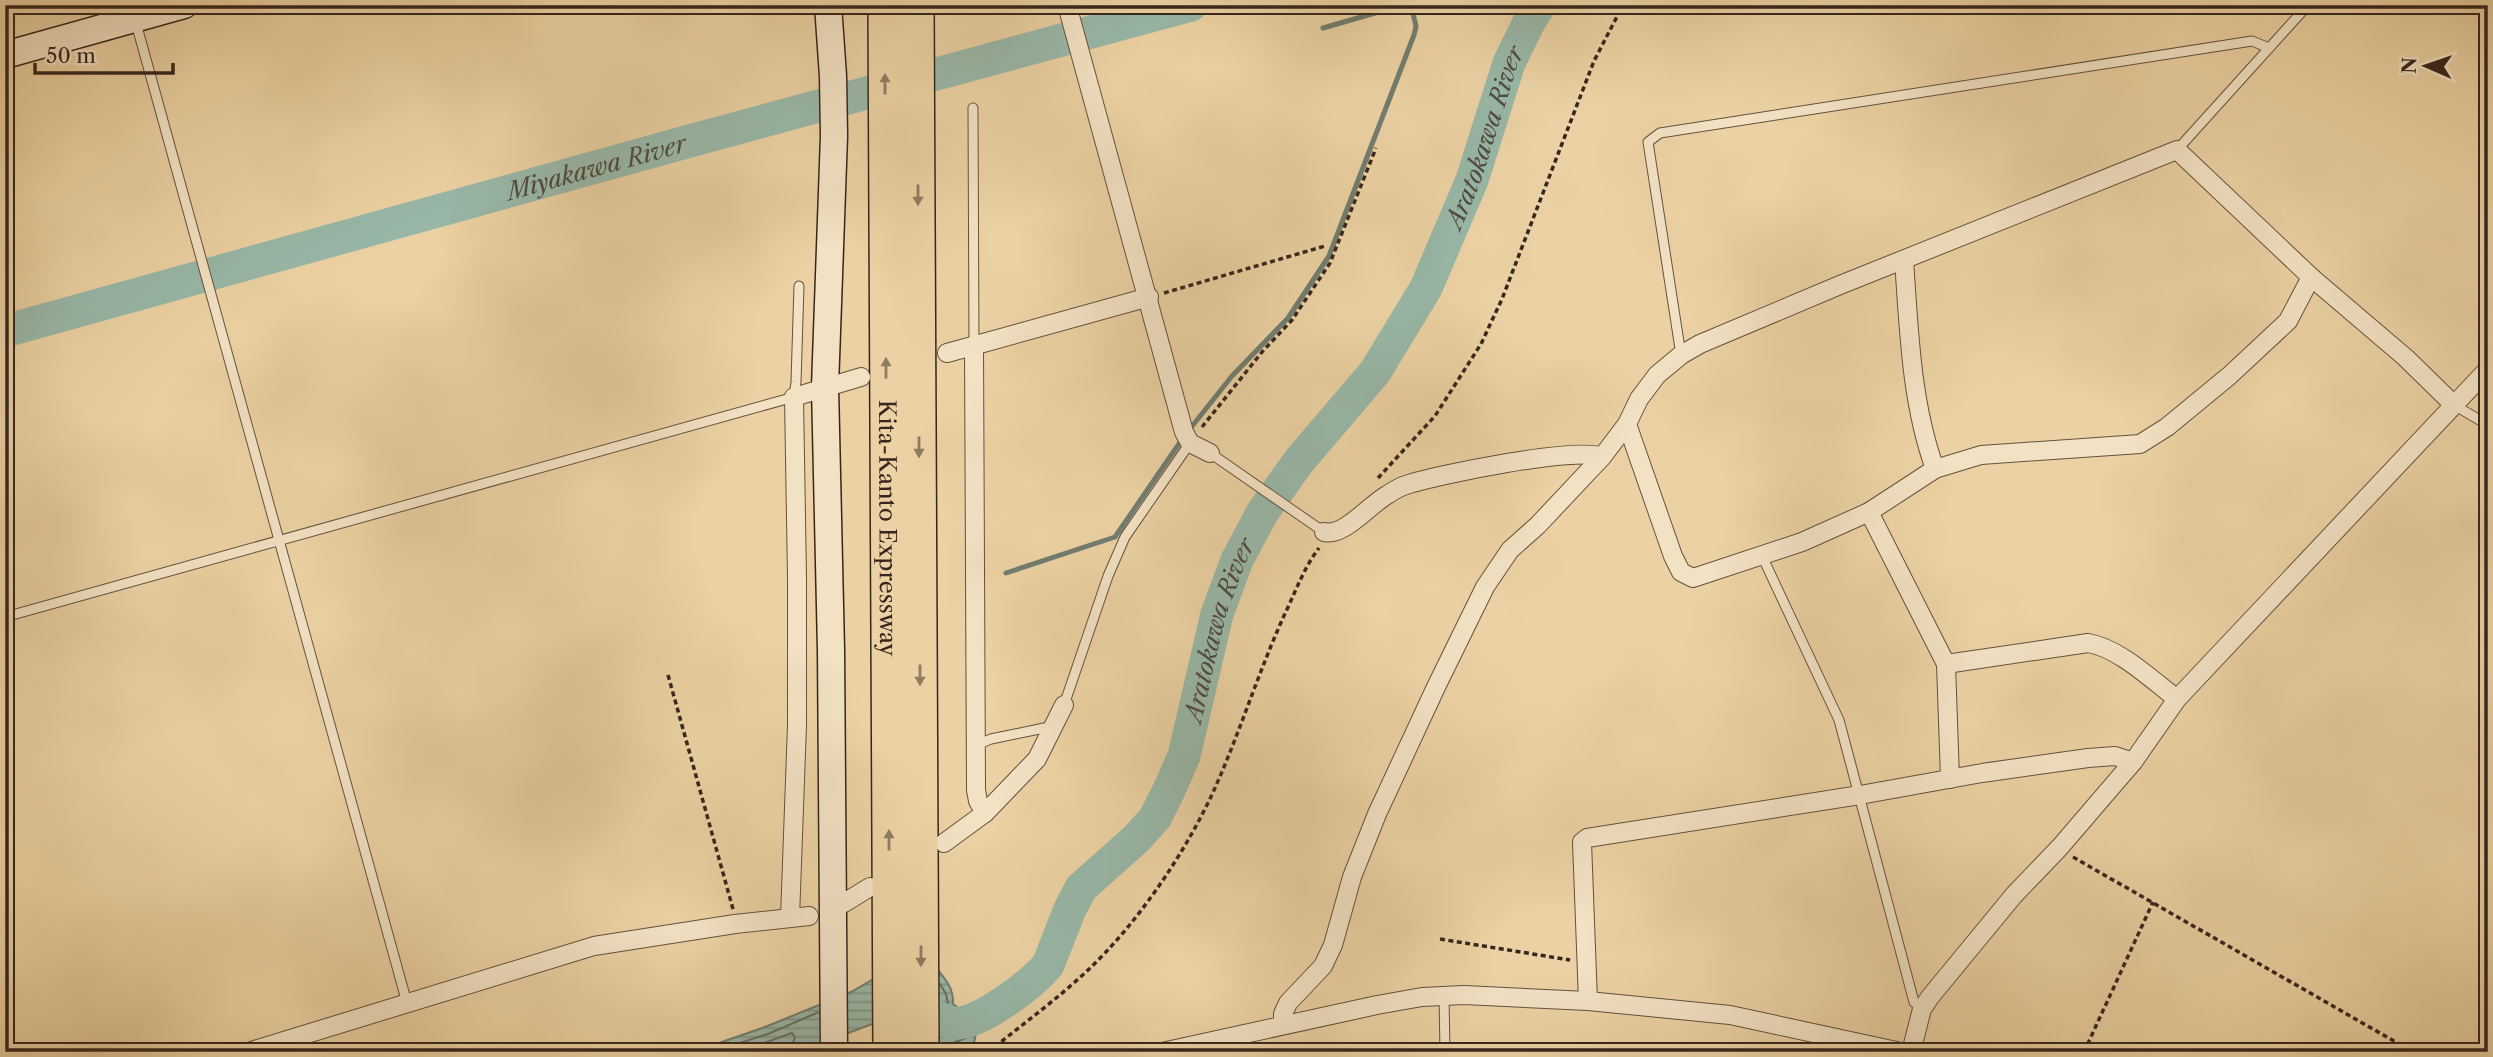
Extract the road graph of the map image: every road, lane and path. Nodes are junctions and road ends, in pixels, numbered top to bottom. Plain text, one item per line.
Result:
1 (184, 5) edge
2 (828, 5) edge
3 (2308, 5) edge
4 (1067, 6) edge
5 (133, 12) edge
6 (918, 19) edge
7 (885, 20) edge
8 (2269, 48) junction
9 (5, 55) edge
10 (973, 108) dead end
11 (1376, 148) dead end
12 (2177, 150) junction
13 (1325, 246) dead end
14 (1904, 260) junction
15 (2311, 276) junction
16 (799, 286) dead end
17 (1149, 297) junction
18 (974, 346) junction
19 (947, 353) dead end
20 (1681, 355) junction
21 (2488, 369) edge
22 (861, 377) dead end
23 (825, 387) junction
24 (794, 397) junction
25 (2454, 405) junction
26 (1627, 424) junction
27 (2488, 425) edge
28 (1190, 443) junction
29 (1210, 453) joint
30 (1602, 457) junction
31 (1935, 469) junction
32 (1870, 512) junction
33 (1324, 532) joint
34 (279, 541) junction
35 (1762, 556) junction
36 (5, 617) edge
37 (1946, 664) junction
38 (668, 675) dead end
39 (2177, 699) junction
40 (1063, 705) joint
41 (1053, 729) junction
42 (976, 745) junction
43 (2133, 762) junction
44 (1950, 779) junction
45 (1860, 795) junction
46 (985, 813) junction
47 (944, 843) dead end
48 (2060, 847) junction
49 (880, 898) junction
50 (2153, 902) junction
51 (844, 903) dead end
52 (809, 916) dead end
53 (790, 918) junction
54 (735, 924) junction
55 (1440, 939) dead end
56 (1587, 962) junction
57 (1444, 996) junction
58 (1588, 1000) junction
59 (407, 1003) junction
60 (1922, 1009) junction
61 (1283, 1025) junction
62 (1002, 1041) dead end
63 (248, 1052) edge
64 (834, 1052) edge
65 (890, 1052) edge
66 (922, 1052) edge
67 (1010, 1052) edge
68 (1162, 1052) edge
69 (1444, 1052) edge
70 (1900, 1052) edge
71 (1911, 1052) edge
72 (2084, 1052) edge
73 (2413, 1052) edge

1 - 5 street
2 - 23 street
3 - 8 lane
4 - 17 street
5 - 9 street
5 - 34 lane
6 -> 66 highway, Kita-Kanto Expressway
49 -> 7 highway, Kita-Kanto Expressway
8 - 12 lane
8 - 20 lane
10 - 18 lane
11 - 28 path
12 - 14 street
12 - 15 street
13 - 17 path
14 - 20 street
14 - 31 street
15 - 25 street
15 - 31 street
16 - 24 lane
17 - 18 street
17 - 28 street
18 - 19 street
18 - 42 street
20 - 26 street
21 - 25 street
22 - 23 street
23 - 24 street
23 - 64 street
24 - 34 lane
24 - 53 street
25 - 27 lane
25 - 39 street
26 - 30 street
26 - 35 street
28 - 29 street
28 - 40 lane
29 - 33 lane
30 - 33 street
30 - 61 street
31 - 32 street
32 - 35 street
32 - 37 street
34 - 36 lane
34 - 59 lane
35 - 45 lane
37 - 39 street
37 - 44 street
38 - 54 path
39 - 43 street
40 - 41 street
41 - 42 lane
41 - 46 street
42 - 46 street
43 - 44 street
43 - 48 street
44 - 45 street
45 - 56 street
45 - 60 lane
46 - 47 street
48 - 50 path
48 - 60 street
49 - 51 street
49 - 65 highway, Kita-Kanto Expressway
50 - 72 path
50 - 73 path
52 - 53 street
53 - 54 street
54 - 59 street
55 - 56 path
56 - 58 street
57 - 58 street
57 - 61 street
57 - 69 lane
58 - 70 street
59 - 63 street
60 - 71 street
61 - 68 street
62 - 67 path

